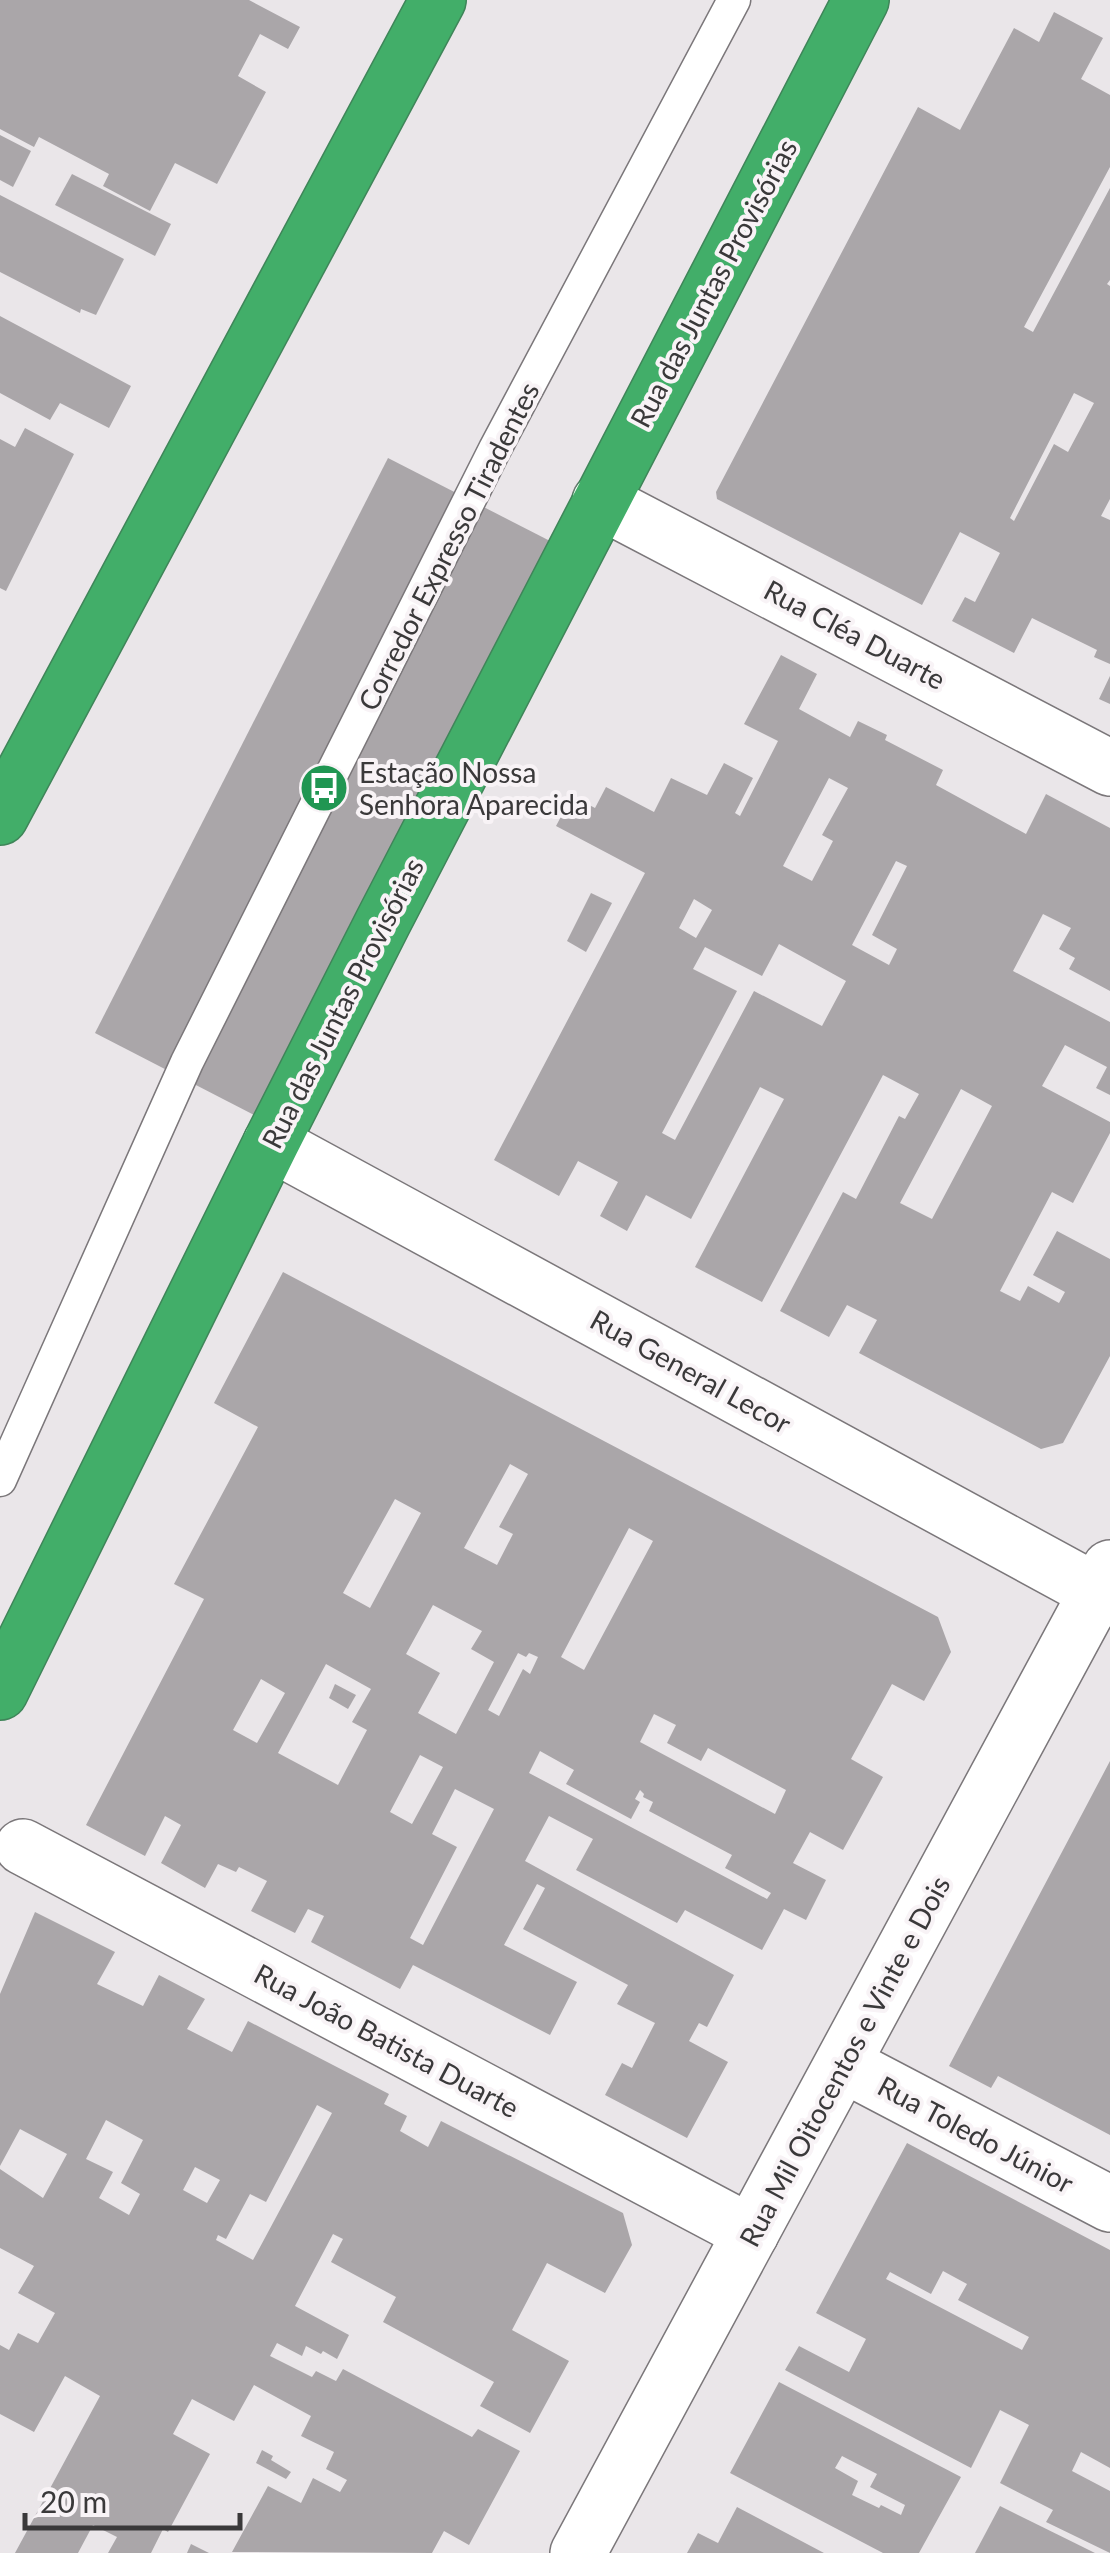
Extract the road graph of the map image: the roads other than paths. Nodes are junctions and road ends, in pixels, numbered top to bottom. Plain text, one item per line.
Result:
1 (438, 0) edge
2 (734, 0) edge
3 (861, 0) edge
4 (600, 501) junction
5 (1110, 768) edge
6 (0, 817) edge
7 (271, 1143) junction
8 (0, 1480) edge
9 (1106, 1586) edge
10 (0, 1692) edge
11 (23, 1847) dead end
12 (842, 2064) junction
13 (1110, 2204) edge
14 (751, 2232) junction
15 (578, 2553) edge

1 - 6 highway
2 - 8 lane, Corredor Expresso Tiradentes
3 - 4 highway, Rua das Juntas Provisórias
4 - 5 street, Rua Cléa Duarte
4 - 7 highway, Rua das Juntas Provisórias
7 - 9 street, Rua General Lecor
7 - 10 highway, Rua das Juntas Provisórias
9 - 12 street, Rua Mil Oitocentos e Vinte e Dois
11 - 14 street, Rua João Batista Duarte
12 - 13 street, Rua Toledo Júnior
12 - 14 street, Rua Mil Oitocentos e Vinte e Dois
14 - 15 street, Rua Mil Oitocentos e Vinte e Dois

